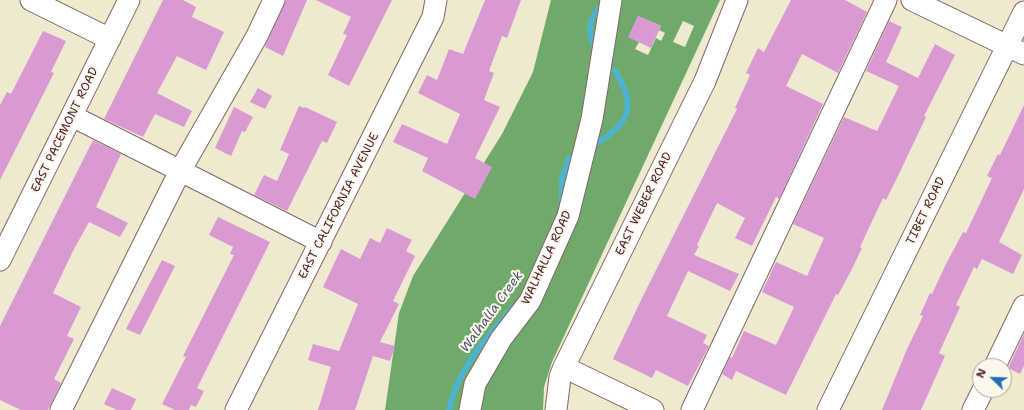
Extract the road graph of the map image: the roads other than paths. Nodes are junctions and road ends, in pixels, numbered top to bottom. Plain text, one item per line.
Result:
1 (31, 0) edge
2 (129, 0) edge
3 (274, 0) edge
4 (436, 0) edge
5 (611, 0) edge
6 (737, 0) edge
7 (886, 0) edge
8 (912, 0) edge
9 (1024, 12) edge
10 (110, 39) junction
11 (1016, 50) edge
12 (72, 116) junction
13 (180, 171) junction
14 (321, 242) junction
15 (0, 260) edge
16 (1024, 306) edge
17 (999, 358) edge
18 (564, 367) junction
19 (979, 398) edge
20 (61, 410) edge
21 (236, 410) edge
22 (470, 410) edge
23 (556, 410) edge
24 (653, 410) edge
25 (692, 410) edge
26 (828, 410) edge
27 (973, 410) edge

1 - 10 street
2 - 10 street, EAST PACEMONT ROAD
3 - 13 street
4 - 14 street, EAST CALIFORNIA AVENUE
5 - 22 street, WALHALLA ROAD
6 - 18 street, EAST WEBER ROAD
7 - 25 street
8 - 11 street
9 - 11 street, TIBET ROAD
10 - 12 street, EAST PACEMONT ROAD
11 - 26 street, TIBET ROAD
12 - 13 street
12 - 15 street, EAST PACEMONT ROAD
13 - 14 street
13 - 20 street
14 - 21 street, EAST CALIFORNIA AVENUE
16 - 17 street
18 - 23 street, EAST WEBER ROAD
18 - 24 street
19 - 27 street

